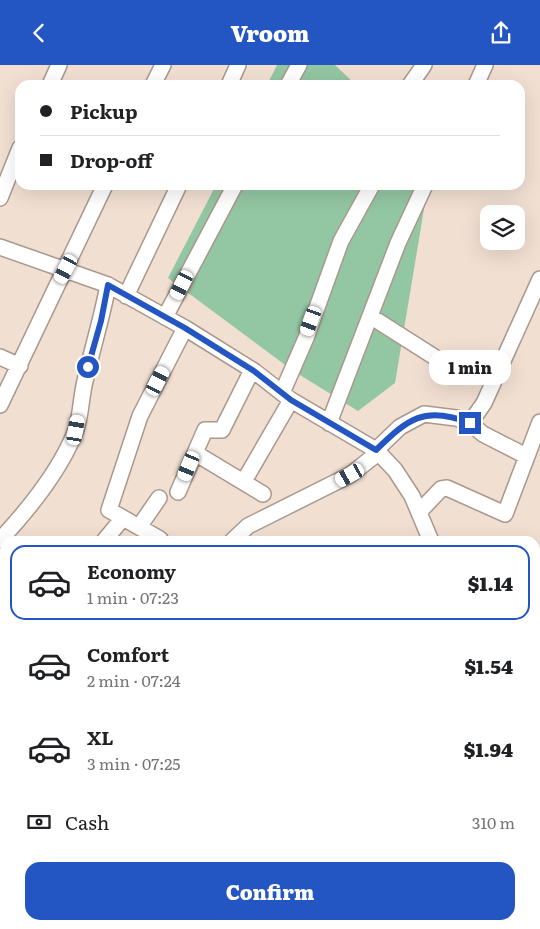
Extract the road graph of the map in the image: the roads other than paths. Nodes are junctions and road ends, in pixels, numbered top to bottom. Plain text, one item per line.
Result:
1 (59, 65) edge
2 (163, 65) edge
3 (238, 65) edge
4 (299, 65) edge
5 (424, 65) edge
6 (485, 65) edge
7 (52, 80) edge
8 (156, 80) edge
9 (231, 80) edge
10 (291, 80) edge
11 (414, 80) edge
12 (478, 80) edge
13 (6, 160) edge
14 (103, 190) edge
15 (177, 190) edge
16 (232, 190) edge
17 (369, 190) edge
18 (418, 190) edge
19 (0, 198) edge
20 (0, 247) edge
21 (66, 269) junction
22 (540, 279) edge
23 (108, 285) junction
24 (126, 296) junction
25 (370, 316) junction
26 (165, 317) junction
27 (185, 328) junction
28 (0, 357) edge
29 (20, 365) junction
30 (447, 365) dead end
31 (252, 370) junction
32 (286, 396) junction
33 (0, 405) edge
34 (328, 423) junction
35 (470, 423) junction
36 (539, 427) edge
37 (376, 451) junction
38 (195, 453) junction
39 (526, 455) junction
40 (244, 481) junction
41 (178, 492) dead end
42 (263, 494) dead end
43 (159, 498) dead end
44 (420, 511) junction
45 (123, 518) junction
46 (139, 527) junction
47 (7, 536) edge
48 (108, 536) edge
49 (155, 536) edge
50 (237, 536) edge
51 (429, 536) edge

1 - 7 street
2 - 8 street
3 - 9 street
4 - 10 street
5 - 11 street
6 - 12 street
13 - 19 street
14 - 21 street
15 - 24 street
16 - 26 street
17 - 32 street
18 - 25 street
20 - 21 street
21 - 23 street
21 - 29 street
22 - 35 street
23 - 24 street
23 - 47 street
24 - 26 street
25 - 30 street
25 - 34 street
26 - 27 street
27 - 31 street
27 - 45 street
28 - 29 street
29 - 33 street
31 - 32 street
31 - 38 street
32 - 34 street
32 - 40 street
34 - 37 street
35 - 37 street
35 - 39 street
36 - 39 street
37 - 44 street
37 - 50 street
38 - 40 street
38 - 41 street
39 - 44 street
40 - 42 street
43 - 46 street
44 - 51 street
45 - 46 street
45 - 48 street
46 - 49 street

